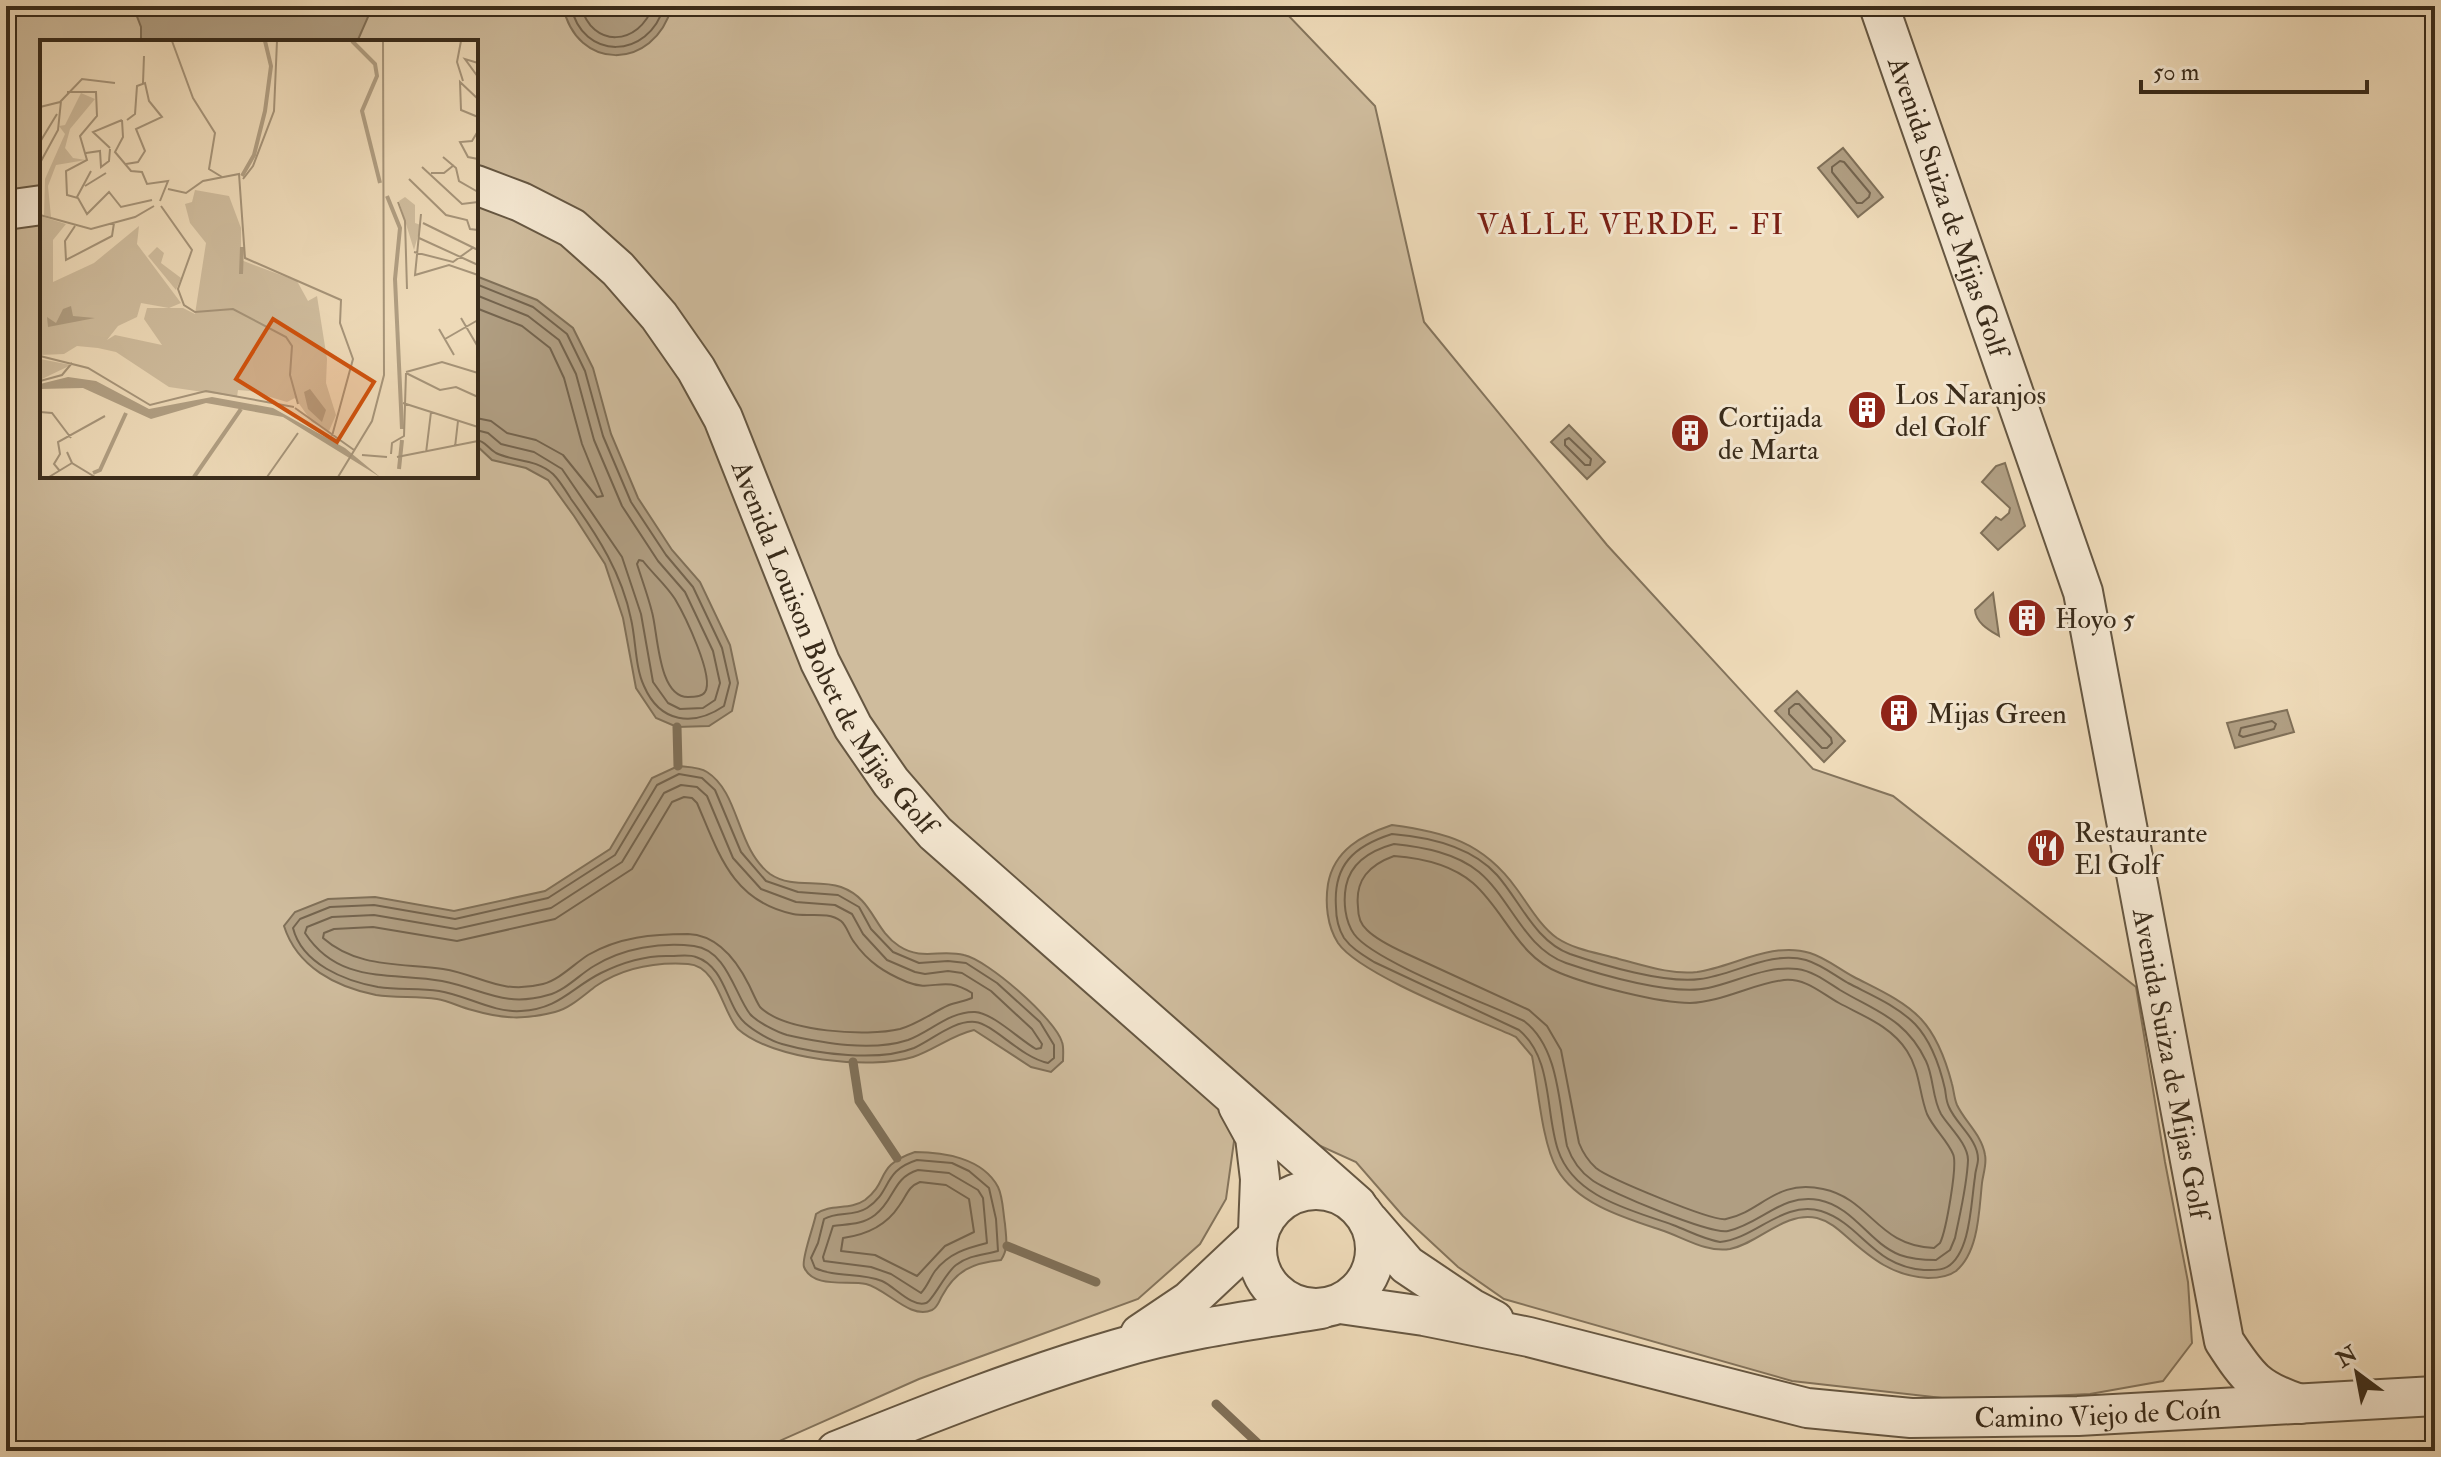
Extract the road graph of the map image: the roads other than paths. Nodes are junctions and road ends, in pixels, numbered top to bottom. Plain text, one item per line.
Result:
1 (1879, 6) edge
2 (478, 186) edge
3 (40, 205) edge
4 (6, 210) edge
5 (1231, 1093) junction
6 (1363, 1213) junction
7 (1258, 1233) junction
8 (1331, 1306) junction
9 (1529, 1337) junction
10 (2224, 1341) junction
11 (1118, 1348) junction
12 (2435, 1396) edge
13 (2300, 1404) junction
14 (2145, 1412) junction
15 (836, 1451) edge

1 - 10 street, Avenida Suiza de Mijas Golf
2 - 5 street, Avenida Louison Bobet de Mijas Golf
3 - 4 street
5 - 6 street, Avenida Louison Bobet de Mijas Golf
5 - 7 street, Avenida Louison Bobet de Mijas Golf
6 - 7 street
6 - 8 street
6 - 9 street, Camino Viejo de Coín
7 - 8 street
7 - 11 street, Camino Viejo de Coín
8 - 9 street, Camino Viejo de Coín
8 - 11 street, Camino Viejo de Coín
9 - 14 street, Camino Viejo de Coín
10 - 13 street, Avenida Suiza de Mijas Golf
10 - 14 street
11 - 15 street, Camino Viejo de Coín
12 - 13 street, Camino Viejo de Coín
13 - 14 street, Camino Viejo de Coín

